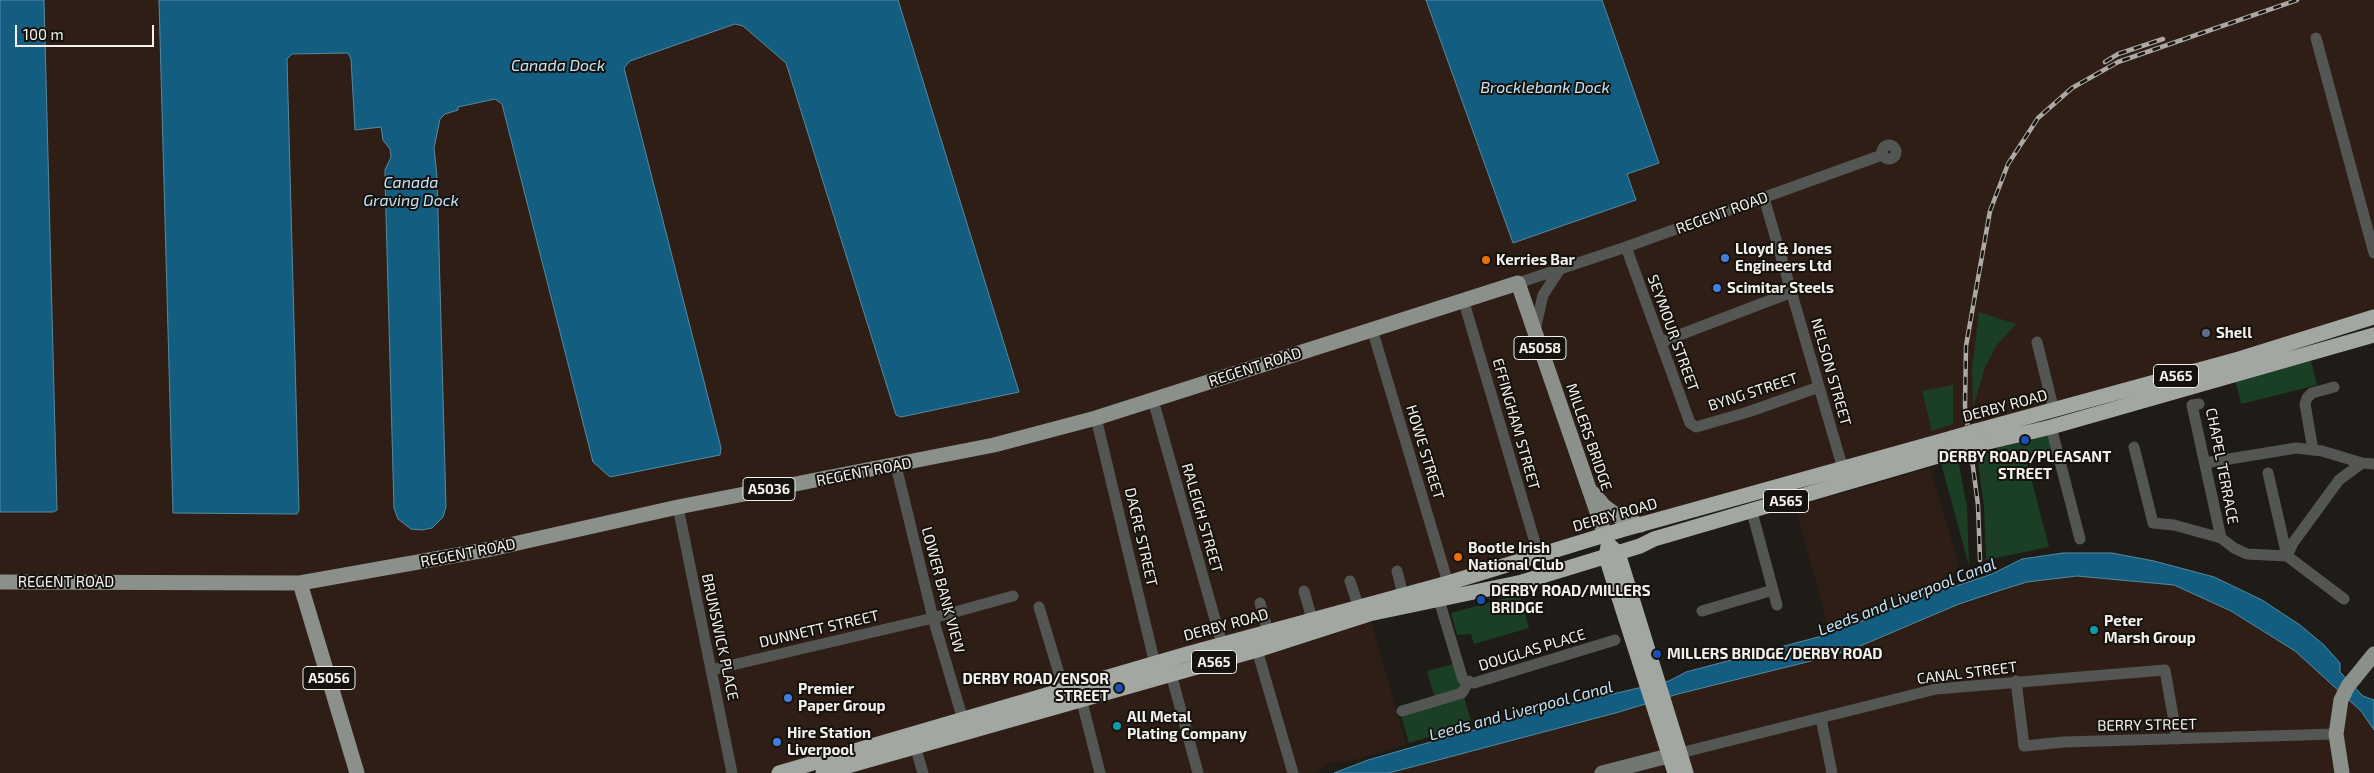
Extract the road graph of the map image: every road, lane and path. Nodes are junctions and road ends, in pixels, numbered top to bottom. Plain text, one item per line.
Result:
1 (2316, 38) dead end
2 (1882, 155) dead end
3 (1764, 198) junction
4 (1626, 247) junction
5 (2374, 253) edge
6 (1560, 269) junction
7 (1518, 283) junction
8 (1792, 292) junction
9 (1463, 299) junction
10 (2374, 316) edge
11 (1372, 329) junction
12 (1534, 331) junction
13 (2374, 336) edge
14 (1661, 342) junction
15 (2037, 342) dead end
16 (1819, 387) junction
17 (2334, 387) dead end
18 (1153, 400) junction
19 (2199, 404) dead end
20 (2054, 411) junction
21 (1096, 418) junction
22 (1696, 427) joint
23 (2051, 427) junction
24 (1978, 438) junction
25 (1953, 445) junction
26 (2134, 447) dead end
27 (2313, 450) junction
28 (2204, 463) junction
29 (2362, 463) junction
30 (2374, 464) edge
31 (896, 466) junction
32 (1843, 469) junction
33 (2268, 473) dead end
34 (1589, 488) junction
35 (678, 507) junction
36 (1752, 512) junction
37 (1641, 525) junction
38 (2080, 538) dead end
39 (2221, 538) junction
40 (1609, 548) junction
41 (1539, 556) junction
42 (2287, 556) junction
43 (1397, 570) dead end
44 (1350, 581) dead end
45 (0, 582) edge
46 (300, 583) junction
47 (1448, 583) junction
48 (1773, 590) junction
49 (1304, 591) dead end
50 (1403, 595) junction
51 (1013, 596) dead end
52 (2344, 597) dead end
53 (1439, 600) junction
54 (1260, 603) dead end
55 (1039, 606) dead end
56 (1777, 606) dead end
57 (1359, 608) junction
58 (1702, 611) dead end
59 (933, 618) junction
60 (1312, 619) junction
61 (1268, 632) junction
62 (1615, 640) dead end
63 (1222, 644) junction
64 (1257, 650) junction
65 (2374, 654) edge
66 (1155, 664) junction
67 (711, 670) junction
68 (1171, 674) junction
69 (1468, 681) junction
70 (2016, 681) junction
71 (1064, 690) junction
72 (1081, 698) junction
73 (1402, 711) dead end
74 (1821, 718) junction
75 (963, 720) junction
76 (2336, 734) junction
77 (2177, 739) junction
78 (915, 746) junction
79 (1673, 749) junction
80 (357, 773) edge
81 (732, 773) edge
82 (780, 773) edge
83 (823, 773) edge
84 (923, 773) edge
85 (1100, 773) edge
86 (1198, 773) edge
87 (1293, 773) edge
88 (1602, 773) edge
89 (1675, 773) edge
90 (1686, 773) edge
91 (1832, 773) edge
92 (2342, 773) edge

1 - 5 street
2 - 3 street, REGENT ROAD
3 - 4 street, REGENT ROAD
3 - 8 street, NELSON STREET
4 - 6 street, REGENT ROAD
4 - 14 street, SEYMOUR STREET
6 - 7 street, REGENT ROAD
6 - 12 street
7 - 9 main road, REGENT ROAD / A5036
7 - 12 main road, MILLERS BRIDGE / A5058
8 - 14 street
8 - 16 street, NELSON STREET
9 - 11 main road, REGENT ROAD / A5036
9 - 41 street, EFFINGHAM STREET
10 - 20 highway, DERBY ROAD / A565
11 - 18 main road, REGENT ROAD / A5036
11 - 47 street, HOWE STREET
12 - 34 main road, MILLERS BRIDGE / A5058
13 - 23 highway, DERBY ROAD / A565
14 - 22 street, SEYMOUR STREET
15 - 20 street
16 - 22 street, BYNG STREET
16 - 32 street, NELSON STREET
17 - 27 street
18 - 21 main road, REGENT ROAD / A5036
18 - 63 street, RALEIGH STREET
19 - 28 street, CHAPEL TERRACE
20 - 24 highway, DERBY ROAD / A565
21 - 31 main road, REGENT ROAD / A5036
21 - 66 street, DACRE STREET
23 - 24 highway, DERBY ROAD / A565
23 - 38 street
24 - 25 highway, DERBY ROAD / A565, bridge
25 - 32 highway, DERBY ROAD / A565
25 - 36 highway, DERBY ROAD / A565
26 - 39 street
27 - 28 street
27 - 29 street
28 - 39 street, CHAPEL TERRACE
29 - 30 street
29 - 42 street
31 - 35 main road, REGENT ROAD / A5036
31 - 59 street, LOWER BANK VIEW
32 - 37 highway, DERBY ROAD / A565
33 - 42 street
34 - 37 main road
34 - 40 main road, MILLERS BRIDGE / A5058
35 - 46 main road, REGENT ROAD / A5036
35 - 67 street, BRUNSWICK PLACE
36 - 40 highway, DERBY ROAD / A565
36 - 48 street
37 - 40 highway, DERBY ROAD / A565
39 - 42 street
40 - 41 highway, DERBY ROAD / A565
40 - 53 highway, DERBY ROAD / A565
40 - 79 highway, MILLERS BRIDGE / A5058
41 - 47 highway, DERBY ROAD / A565
42 - 52 street
43 - 50 street
44 - 57 street
45 - 46 main road, REGENT ROAD / A5036
46 - 80 main road, A5056
47 - 50 highway, DERBY ROAD / A565
48 - 56 street
48 - 58 street
49 - 60 street
50 - 57 highway, DERBY ROAD / A565
51 - 59 street, DUNNETT STREET
53 - 64 highway, DERBY ROAD / A565
53 - 69 street, DOUGLAS PLACE
54 - 61 street
55 - 71 street
57 - 60 highway, DERBY ROAD / A565
59 - 67 street, DUNNETT STREET
59 - 75 street, LOWER BANK VIEW
60 - 61 highway, DERBY ROAD / A565
61 - 63 highway, DERBY ROAD / A565
62 - 69 street, DOUGLAS PLACE
63 - 66 highway, DERBY ROAD / A565
64 - 68 highway, DERBY ROAD / A565
64 - 87 street
65 - 76 main road
66 - 71 highway, DERBY ROAD / A565
67 - 81 street, BRUNSWICK PLACE
68 - 72 highway, DERBY ROAD / A565
68 - 86 street
69 - 73 street
70 - 74 street, CANAL STREET
70 - 77 street, BERRY STREET
70 - 77 street, CANAL STREET
71 - 75 highway, DERBY ROAD / A565
72 - 78 highway, DERBY ROAD / A565
72 - 85 street
74 - 79 street, CANAL STREET
74 - 91 street
75 - 82 highway, DERBY ROAD / A565
76 - 77 street, BERRY STREET
76 - 92 main road
78 - 83 highway, DERBY ROAD / A565
78 - 84 street
79 - 88 main road
79 - 89 highway, MILLERS BRIDGE / A5058
79 - 90 highway, MILLERS BRIDGE / A5058

